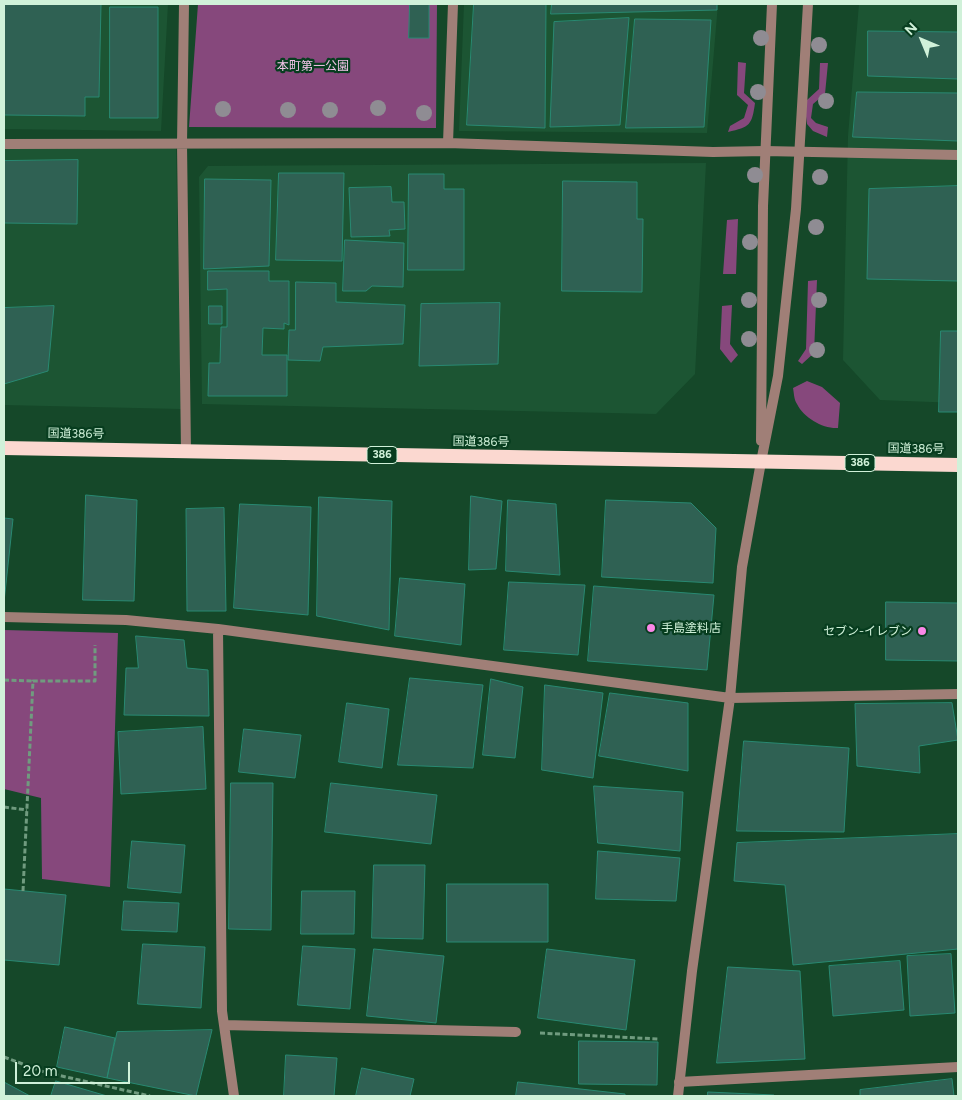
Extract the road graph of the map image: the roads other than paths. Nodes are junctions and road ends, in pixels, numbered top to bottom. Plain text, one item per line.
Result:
1 (184, 4) edge
2 (452, 4) edge
3 (772, 4) edge
4 (808, 4) edge
5 (448, 143) junction
6 (4, 144) edge
7 (182, 144) junction
8 (765, 151) junction
9 (800, 153) junction
10 (958, 154) edge
11 (4, 448) edge
12 (186, 451) junction
13 (761, 462) junction
14 (958, 465) edge
15 (4, 617) edge
16 (218, 629) junction
17 (958, 694) edge
18 (730, 698) junction
19 (224, 1025) junction
20 (516, 1032) road end
21 (958, 1067) edge
22 (680, 1082) junction
23 (234, 1096) edge
24 (678, 1096) edge

1 - 7 street
2 - 5 street
3 - 8 street
4 - 9 street
5 - 7 street
5 - 8 street
6 - 7 street
7 - 12 street
8 - 9 street
8 - 13 street
9 - 10 street
9 - 13 street
11 - 12 highway, 国道386号 / 386
12 - 13 highway, 国道386号 / 386
13 - 14 highway, 国道386号 / 386
13 - 18 street
15 - 16 street
16 - 18 street
16 - 19 street
17 - 18 street
18 - 22 street
19 - 20 street
19 - 23 street
21 - 22 street
22 - 24 street

